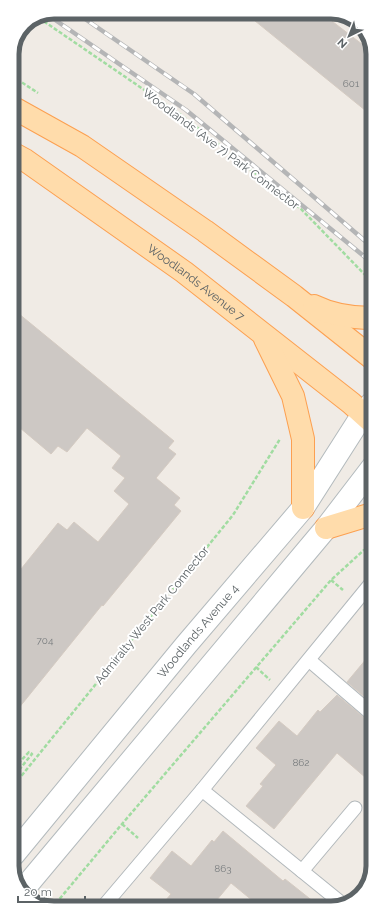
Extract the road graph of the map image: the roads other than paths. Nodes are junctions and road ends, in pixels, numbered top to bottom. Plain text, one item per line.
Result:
1 (19, 111) edge
2 (19, 156) edge
3 (294, 296) junction
4 (366, 318) edge
5 (262, 333) junction
6 (366, 353) edge
7 (366, 411) edge
8 (366, 417) edge
9 (366, 476) edge
10 (303, 508) junction
11 (366, 516) edge
12 (326, 528) junction
13 (366, 589) edge
14 (309, 660) junction
15 (366, 709) edge
16 (202, 790) junction
17 (355, 808) dead end
18 (19, 848) edge
19 (302, 871) junction
20 (26, 887) edge
21 (338, 900) edge
22 (108, 901) edge

1 - 3 main road
2 - 5 main road, Woodlands Avenue 7
3 - 4 main road
3 - 6 main road
5 - 7 main road, Woodlands Avenue 7
5 - 10 main road
8 - 10 main road, Woodlands Avenue 4
9 - 12 main road
10 - 18 main road, Woodlands Avenue 4
11 - 12 main road
12 - 20 main road
13 - 14 lane
14 - 15 lane
14 - 16 lane
16 - 19 lane
16 - 22 lane
17 - 19 lane
19 - 21 lane

